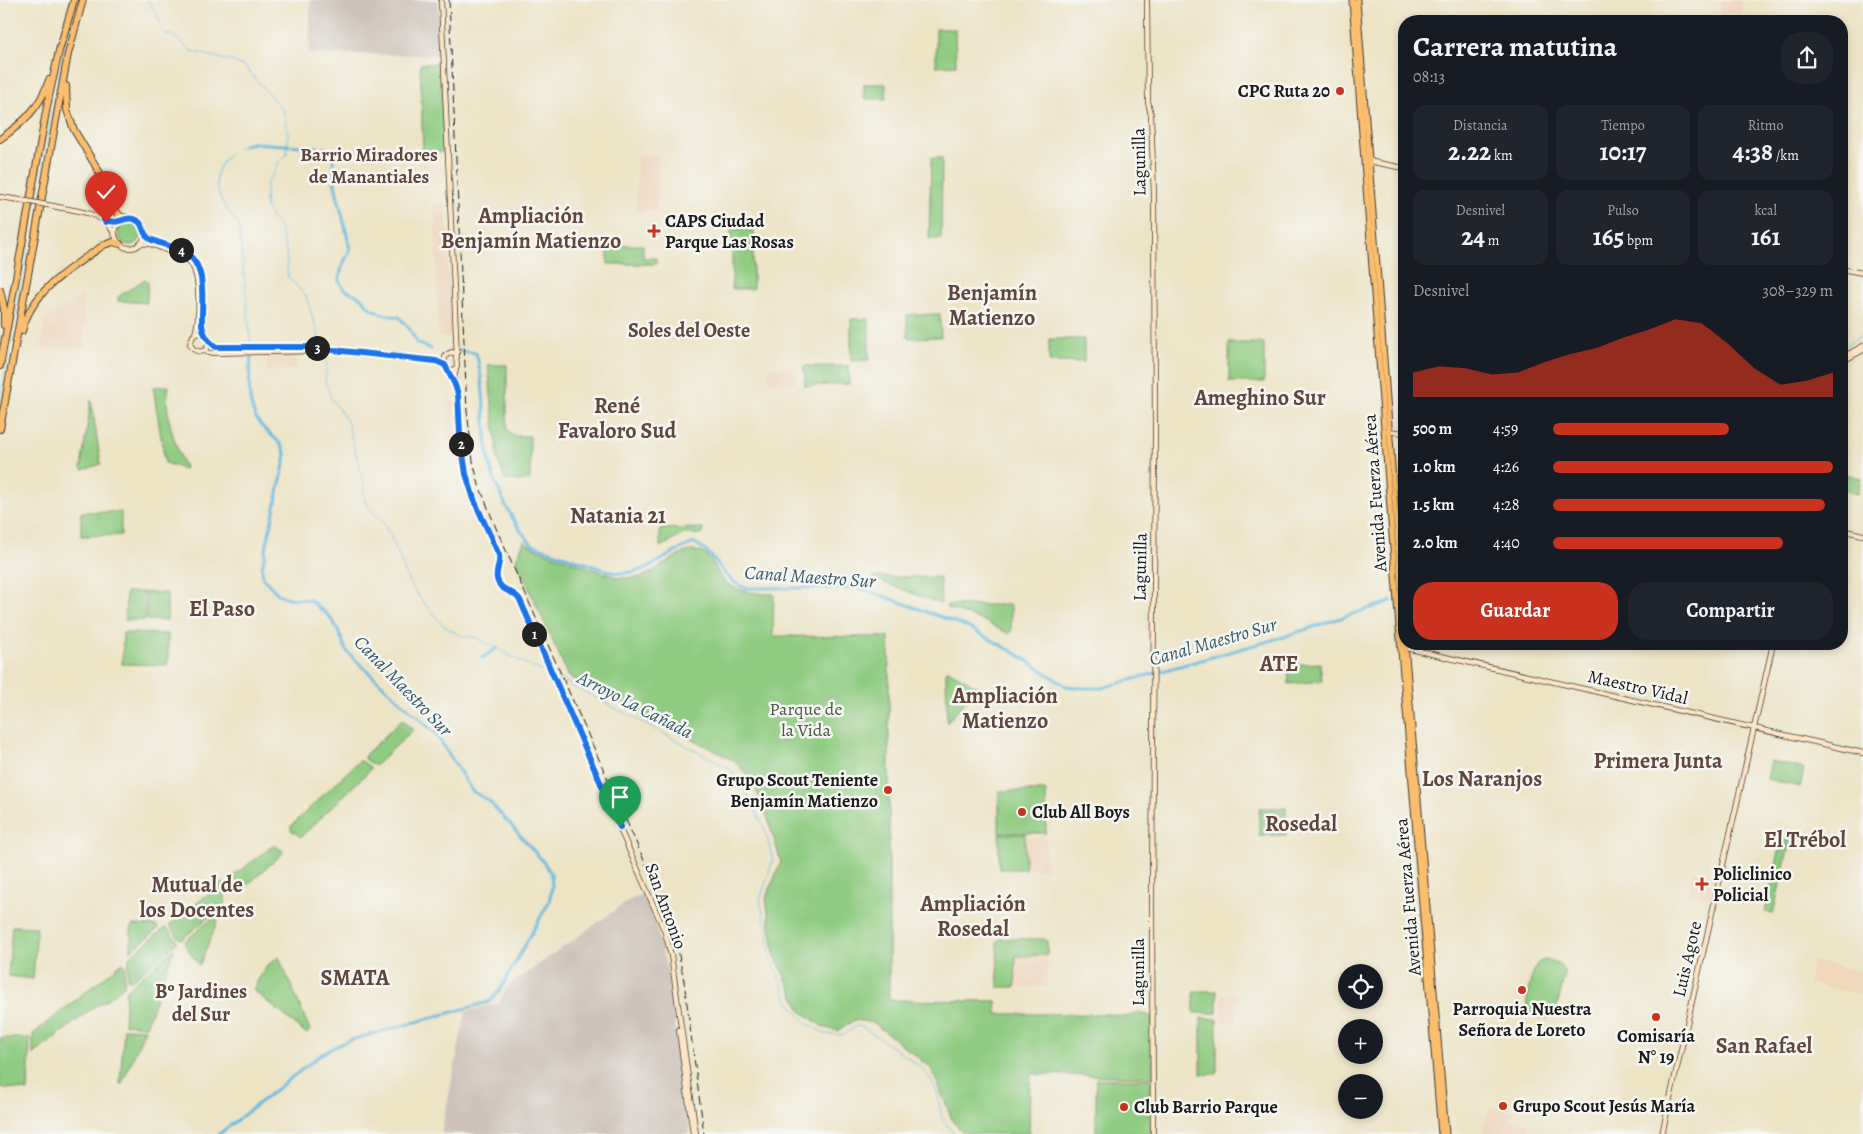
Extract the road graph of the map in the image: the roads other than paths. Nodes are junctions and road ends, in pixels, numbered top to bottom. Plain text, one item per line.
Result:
1 (74, 0) edge
2 (441, 0) edge
3 (1147, 0) edge
4 (1352, 0) edge
5 (1357, 0) edge
6 (83, 2) edge
7 (66, 22) junction
8 (1356, 52) junction
9 (1364, 84) junction
10 (0, 139) edge
11 (1364, 156) junction
12 (1369, 160) junction
13 (1398, 167) edge
14 (0, 197) edge
15 (104, 220) junction
16 (124, 220) junction
17 (145, 233) junction
18 (115, 236) junction
19 (120, 244) junction
20 (140, 244) junction
21 (1848, 271) edge
22 (1863, 274) edge
23 (0, 290) edge
24 (455, 330) junction
25 (195, 334) junction
26 (204, 334) junction
27 (210, 342) junction
28 (1863, 348) edge
29 (0, 349) edge
30 (318, 349) junction
31 (204, 351) junction
32 (448, 354) junction
33 (1848, 355) edge
34 (457, 357) junction
35 (1848, 358) edge
36 (430, 360) junction
37 (0, 366) edge
38 (446, 367) junction
39 (456, 370) junction
40 (455, 385) junction
41 (5, 404) junction
42 (0, 429) edge
43 (1387, 431) junction
44 (1398, 432) edge
45 (1848, 532) edge
46 (1863, 535) edge
47 (1398, 556) edge
48 (1396, 594) joint
49 (1398, 618) edge
50 (1401, 650) edge
51 (1406, 650) edge
52 (1423, 650) edge
53 (1773, 650) edge
54 (548, 669) junction
55 (1754, 728) junction
56 (1863, 753) edge
57 (695, 1134) edge
58 (1153, 1134) edge
59 (1441, 1134) edge
60 (1446, 1134) edge
61 (1662, 1134) edge

1 - 7 highway
2 - 24 main road, San Antonio
3 - 58 main road, Lagunilla
4 - 8 main road, Avenida Fuerza Aérea
5 - 9 main road, Avenida Fuerza Aérea
6 - 16 highway
6 - 41 highway
7 - 10 highway
7 - 37 highway
8 - 9 main road
8 - 11 main road, Avenida Fuerza Aérea
9 - 12 main road, Avenida Fuerza Aérea
11 - 12 main road
11 - 43 main road, Avenida Fuerza Aérea
12 - 13 main road
12 - 43 main road, Avenida Fuerza Aérea
14 - 15 main road, bridge
15 - 16 main road
15 - 18 main road
16 - 17 main road
16 - 18 main road
17 - 20 main road
17 - 26 main road
18 - 19 main road
19 - 20 main road
19 - 41 highway
20 - 25 main road
21 - 22 main road
23 - 29 highway
24 - 32 main road
24 - 34 main road, San Antonio
25 - 26 main road
25 - 31 main road
26 - 27 main road
27 - 30 main road
27 - 31 main road
28 - 33 main road
28 - 35 main road
30 - 31 main road
30 - 36 main road
32 - 34 main road
32 - 36 main road
32 - 38 main road
34 - 39 main road, San Antonio
36 - 38 main road
38 - 39 main road
38 - 40 main road, San Antonio
39 - 40 main road, San Antonio
40 - 54 main road, San Antonio
41 - 42 highway
43 - 44 main road
43 - 47 main road, Avenida Fuerza Aérea
43 - 48 main road, Avenida Fuerza Aérea
45 - 46 main road
48 - 49 main road, Avenida Fuerza Aérea
50 - 59 main road, Avenida Fuerza Aérea
51 - 60 main road, Avenida Fuerza Aérea
52 - 55 main road, Maestro Vidal
53 - 55 main road, Luis Agote
54 - 57 main road, San Antonio
54 - 57 main road, San Antonio
55 - 56 main road, Maestro Vidal
55 - 61 main road, Luis Agote

